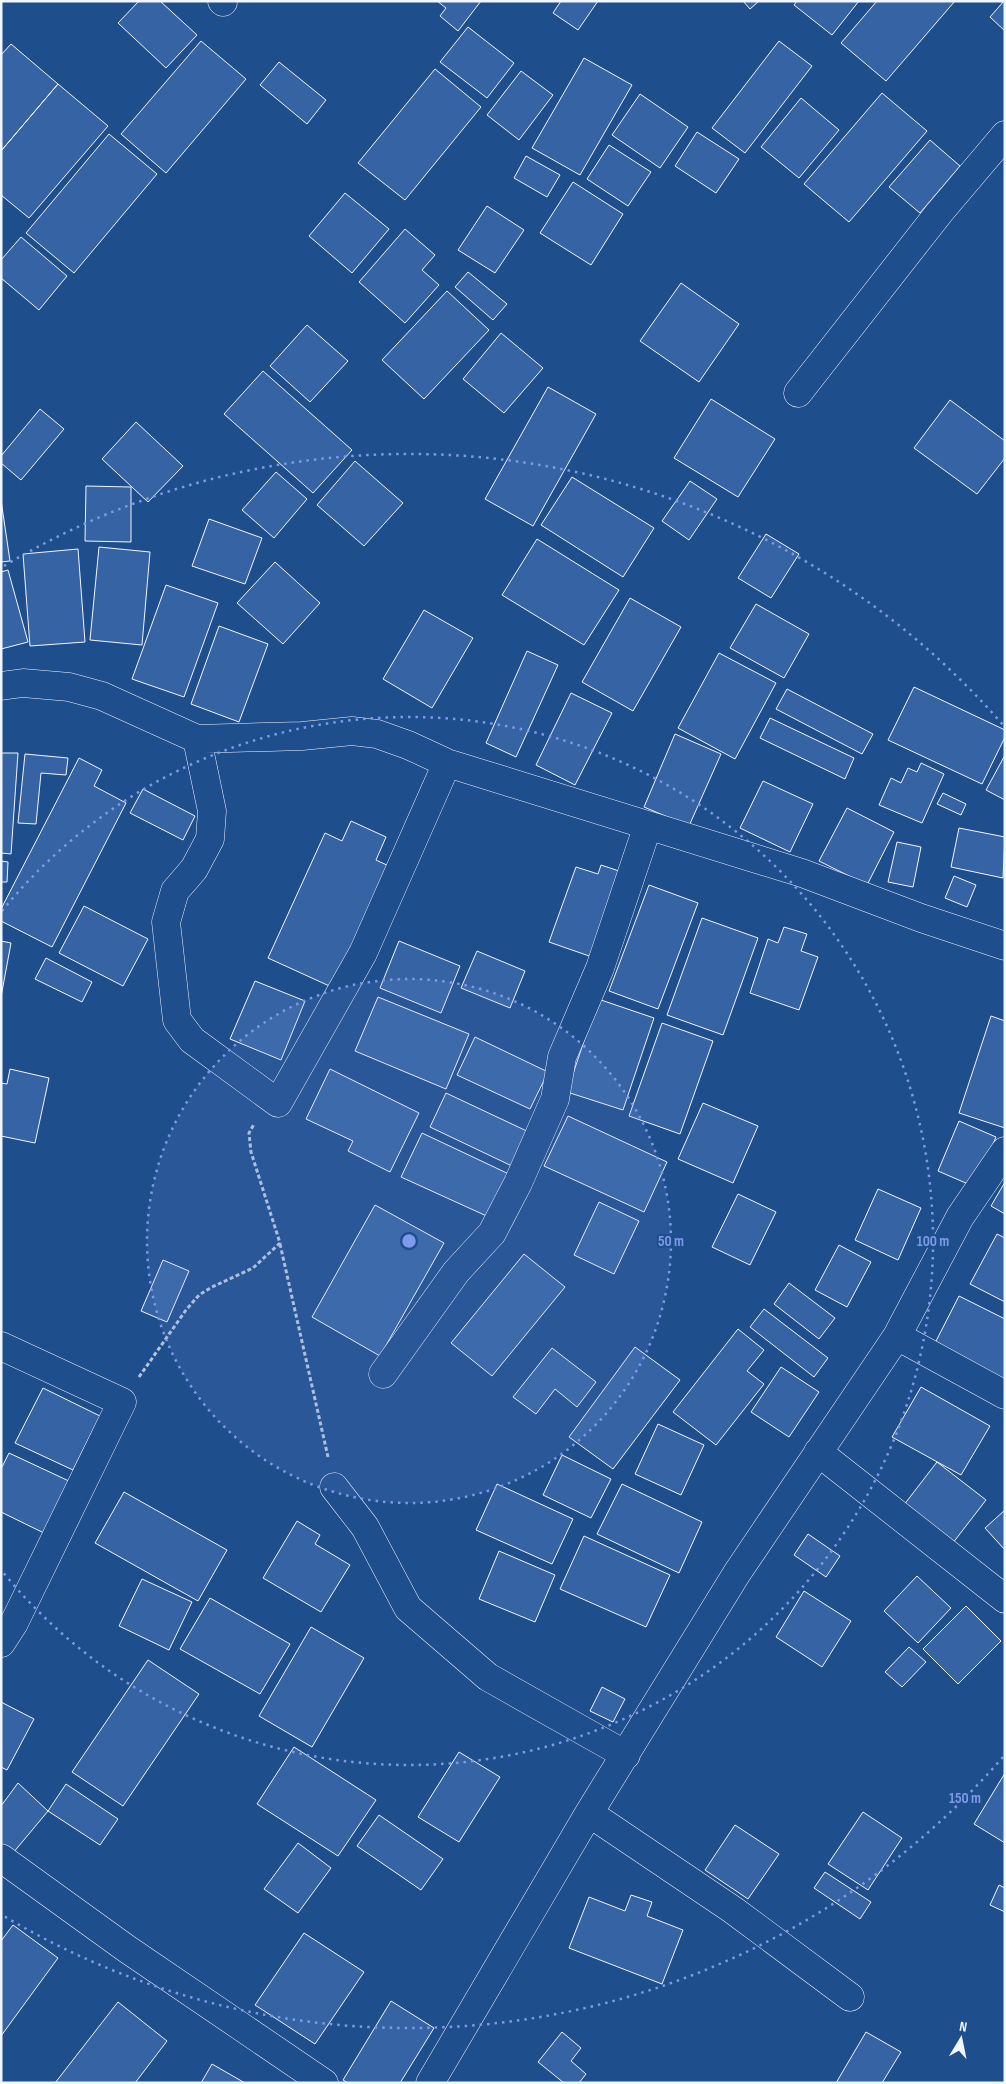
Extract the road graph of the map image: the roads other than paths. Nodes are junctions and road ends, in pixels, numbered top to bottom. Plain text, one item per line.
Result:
1 (1005, 134) edge
2 (798, 393) dead end
3 (1, 686) edge
4 (197, 739) junction
5 (447, 762) junction
6 (648, 825) junction
7 (1005, 946) edge
8 (1005, 1151) edge
9 (897, 1336) junction
10 (1, 1346) edge
11 (383, 1374) dead end
12 (1005, 1395) edge
13 (818, 1452) junction
14 (334, 1486) road end
15 (1005, 1599) edge
16 (1, 1643) edge
17 (626, 1755) junction
18 (589, 1814) junction
19 (1, 1858) edge
20 (850, 1997) dead end
21 (324, 2083) edge
22 (430, 2083) edge

1 - 2 street
3 - 4 street
4 - 5 street
4 - 5 street
5 - 6 street
6 - 7 street
6 - 11 street
8 - 9 street
9 - 12 street
9 - 13 street
10 - 16 street
13 - 15 street
13 - 17 street
14 - 17 street
17 - 18 street
18 - 20 street
18 - 22 street
19 - 21 street

